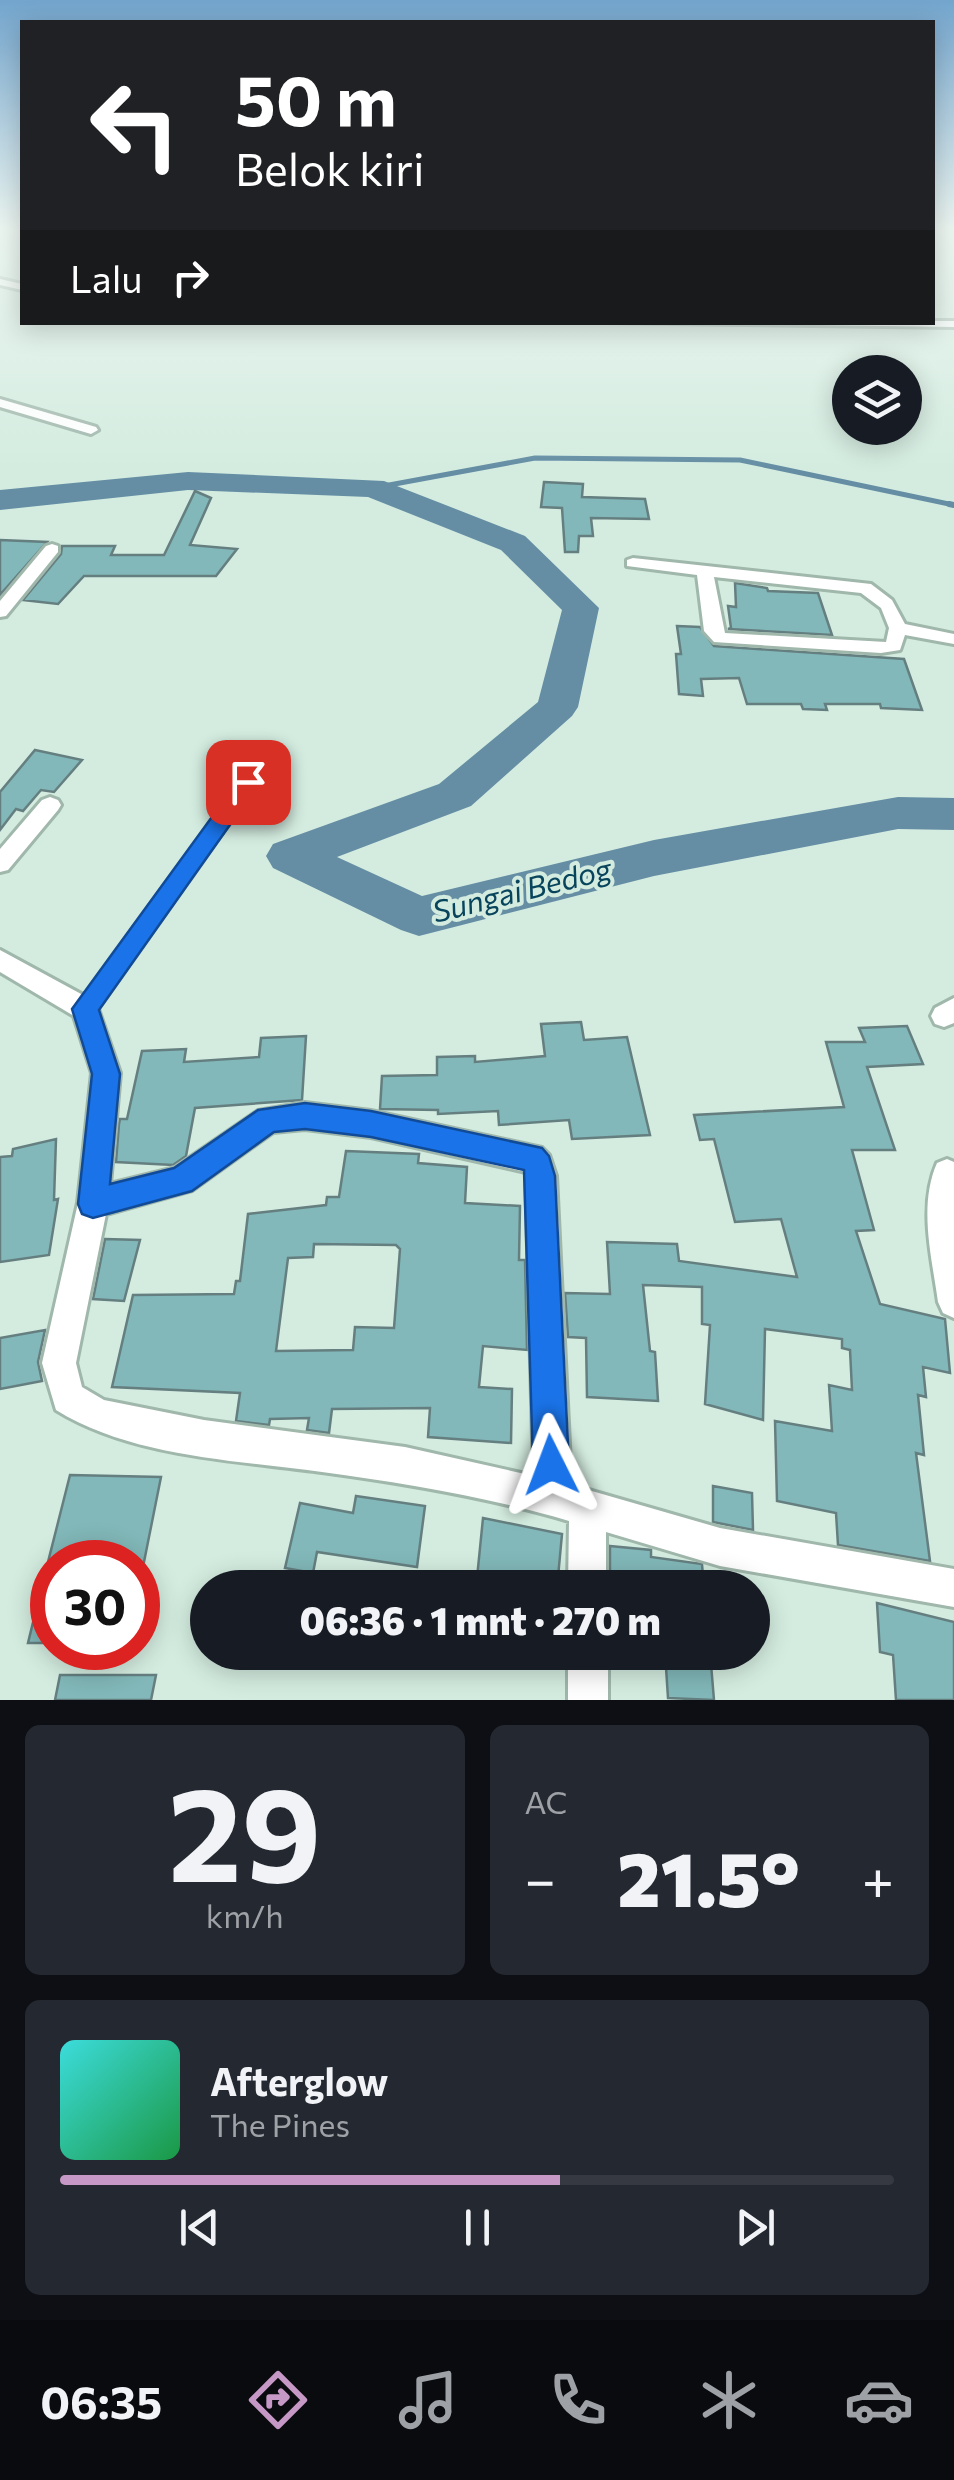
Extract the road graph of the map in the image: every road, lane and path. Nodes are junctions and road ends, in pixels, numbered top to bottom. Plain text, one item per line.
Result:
1 (0, 403) edge
2 (91, 430) dead end
3 (52, 549) dead end
4 (634, 563) dead end
5 (706, 570) junction
6 (0, 612) edge
7 (898, 628) junction
8 (954, 639) edge
9 (248, 782) dead end
10 (50, 805) dead end
11 (0, 864) edge
12 (0, 960) edge
13 (85, 1009) junction
14 (947, 1173) dead end
15 (93, 1204) junction
16 (954, 1302) edge
17 (570, 1502) junction
18 (583, 1570) edge
19 (954, 1588) edge
20 (588, 1670) edge
21 (588, 1700) edge

1 - 2 street
3 - 6 street
4 - 5 street
5 - 7 street
5 - 7 street
7 - 8 street
9 - 13 lane
10 - 11 street
12 - 13 street
13 - 15 street
14 - 16 street
15 - 17 street
15 - 17 street
17 - 18 street
17 - 19 street
20 - 21 street

